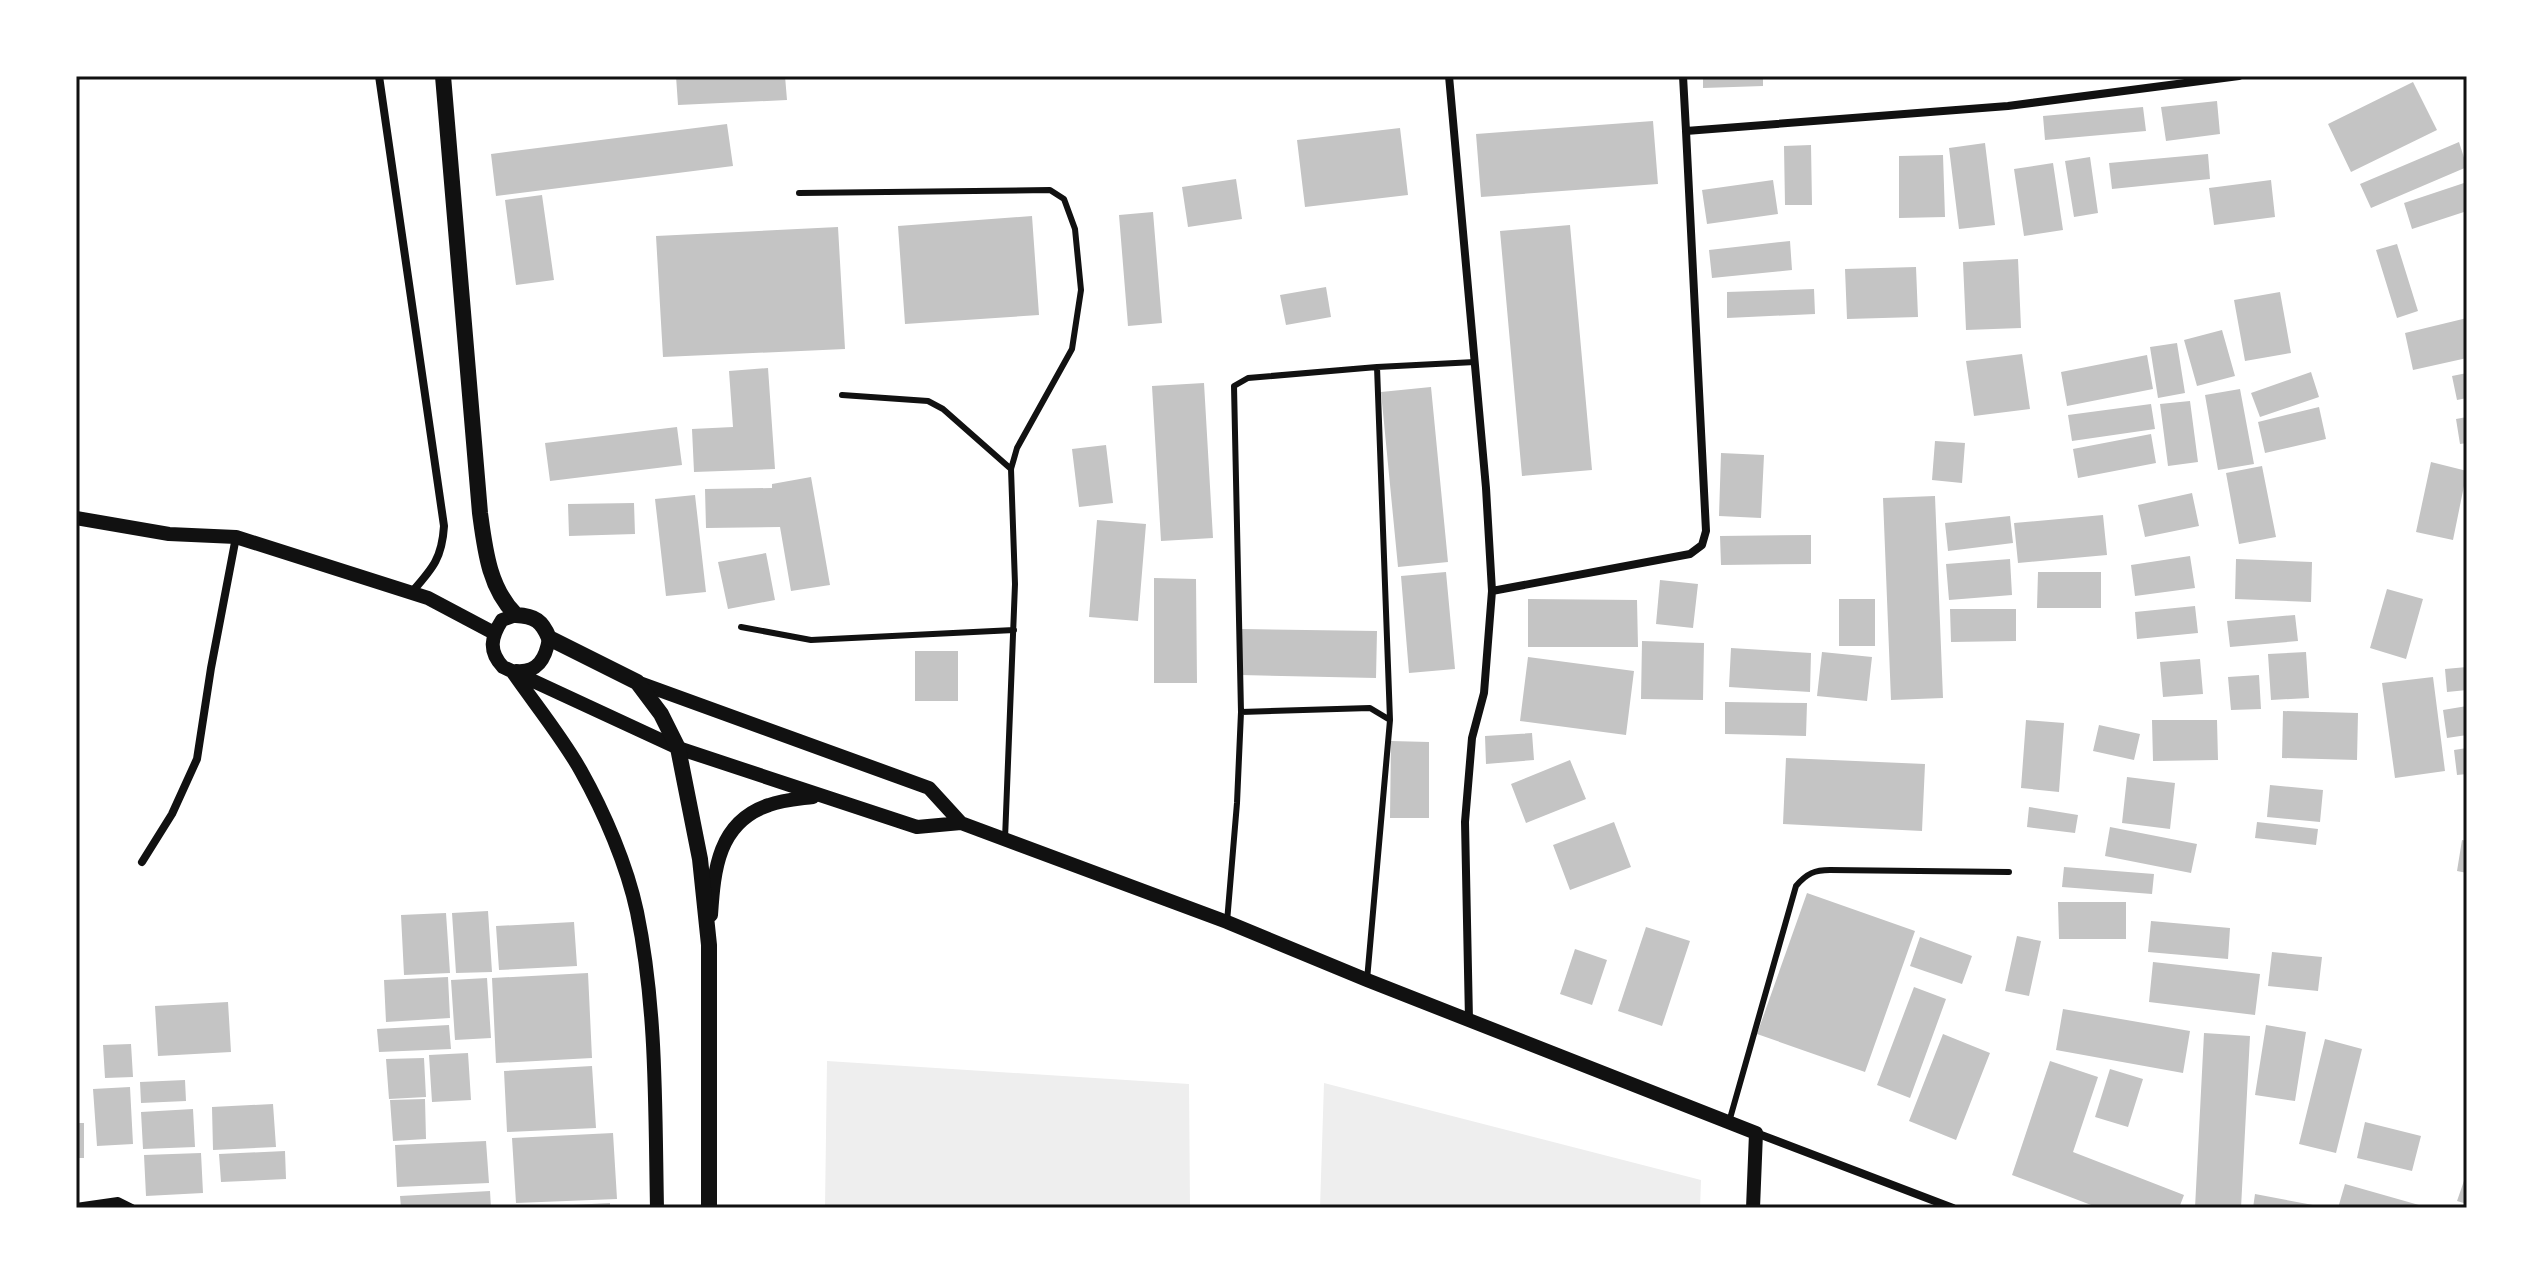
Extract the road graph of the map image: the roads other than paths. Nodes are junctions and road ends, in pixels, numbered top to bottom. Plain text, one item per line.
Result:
1 (379, 76) edge
2 (443, 76) edge
3 (1449, 76) edge
4 (1683, 76) edge
5 (2239, 76) edge
6 (1686, 131) junction
7 (799, 193) dead end
8 (1475, 362) junction
9 (1377, 367) junction
10 (842, 395) dead end
11 (1011, 469) junction
12 (76, 518) edge
13 (236, 537) junction
14 (1492, 591) junction
15 (411, 593) junction
16 (516, 615) junction
17 (741, 627) dead end
18 (1014, 630) junction
19 (494, 633) junction
20 (549, 638) junction
21 (511, 671) junction
22 (637, 682) junction
23 (1241, 712) junction
24 (1390, 720) junction
25 (678, 748) junction
26 (817, 796) junction
27 (961, 823) junction
28 (1005, 839) junction
29 (142, 862) dead end
30 (2009, 872) dead end
31 (1227, 922) junction
32 (709, 945) junction
33 (1367, 980) junction
34 (1469, 1020) junction
35 (1729, 1122) junction
36 (1756, 1133) junction
37 (76, 1207) edge
38 (132, 1208) edge
39 (657, 1208) edge
40 (709, 1208) edge
41 (1753, 1208) edge
42 (1953, 1208) edge

1 - 15 street
2 - 16 main road
3 - 8 street
4 - 6 street
5 - 6 street
6 - 14 street
7 - 11 lane
8 - 9 lane
8 - 14 street
9 - 23 lane
9 - 24 lane
10 - 11 lane
11 - 18 lane
12 - 13 street
13 - 15 street
13 - 29 street
14 - 34 street
15 - 19 street
16 - 19 street
16 - 20 main road
17 - 18 lane
18 - 28 lane
19 - 21 street
20 - 21 street
20 - 22 main road
21 - 25 street
21 - 39 street
22 - 25 main road
22 - 27 street
23 - 24 lane
23 - 31 lane
24 - 33 lane
25 - 26 street
25 - 32 main road
26 - 27 street
26 - 32 street
27 - 28 street
28 - 31 street
30 - 35 lane
31 - 33 street
32 - 40 main road
33 - 34 street
34 - 35 street
35 - 36 street
36 - 41 street
36 - 42 street
37 - 38 street

